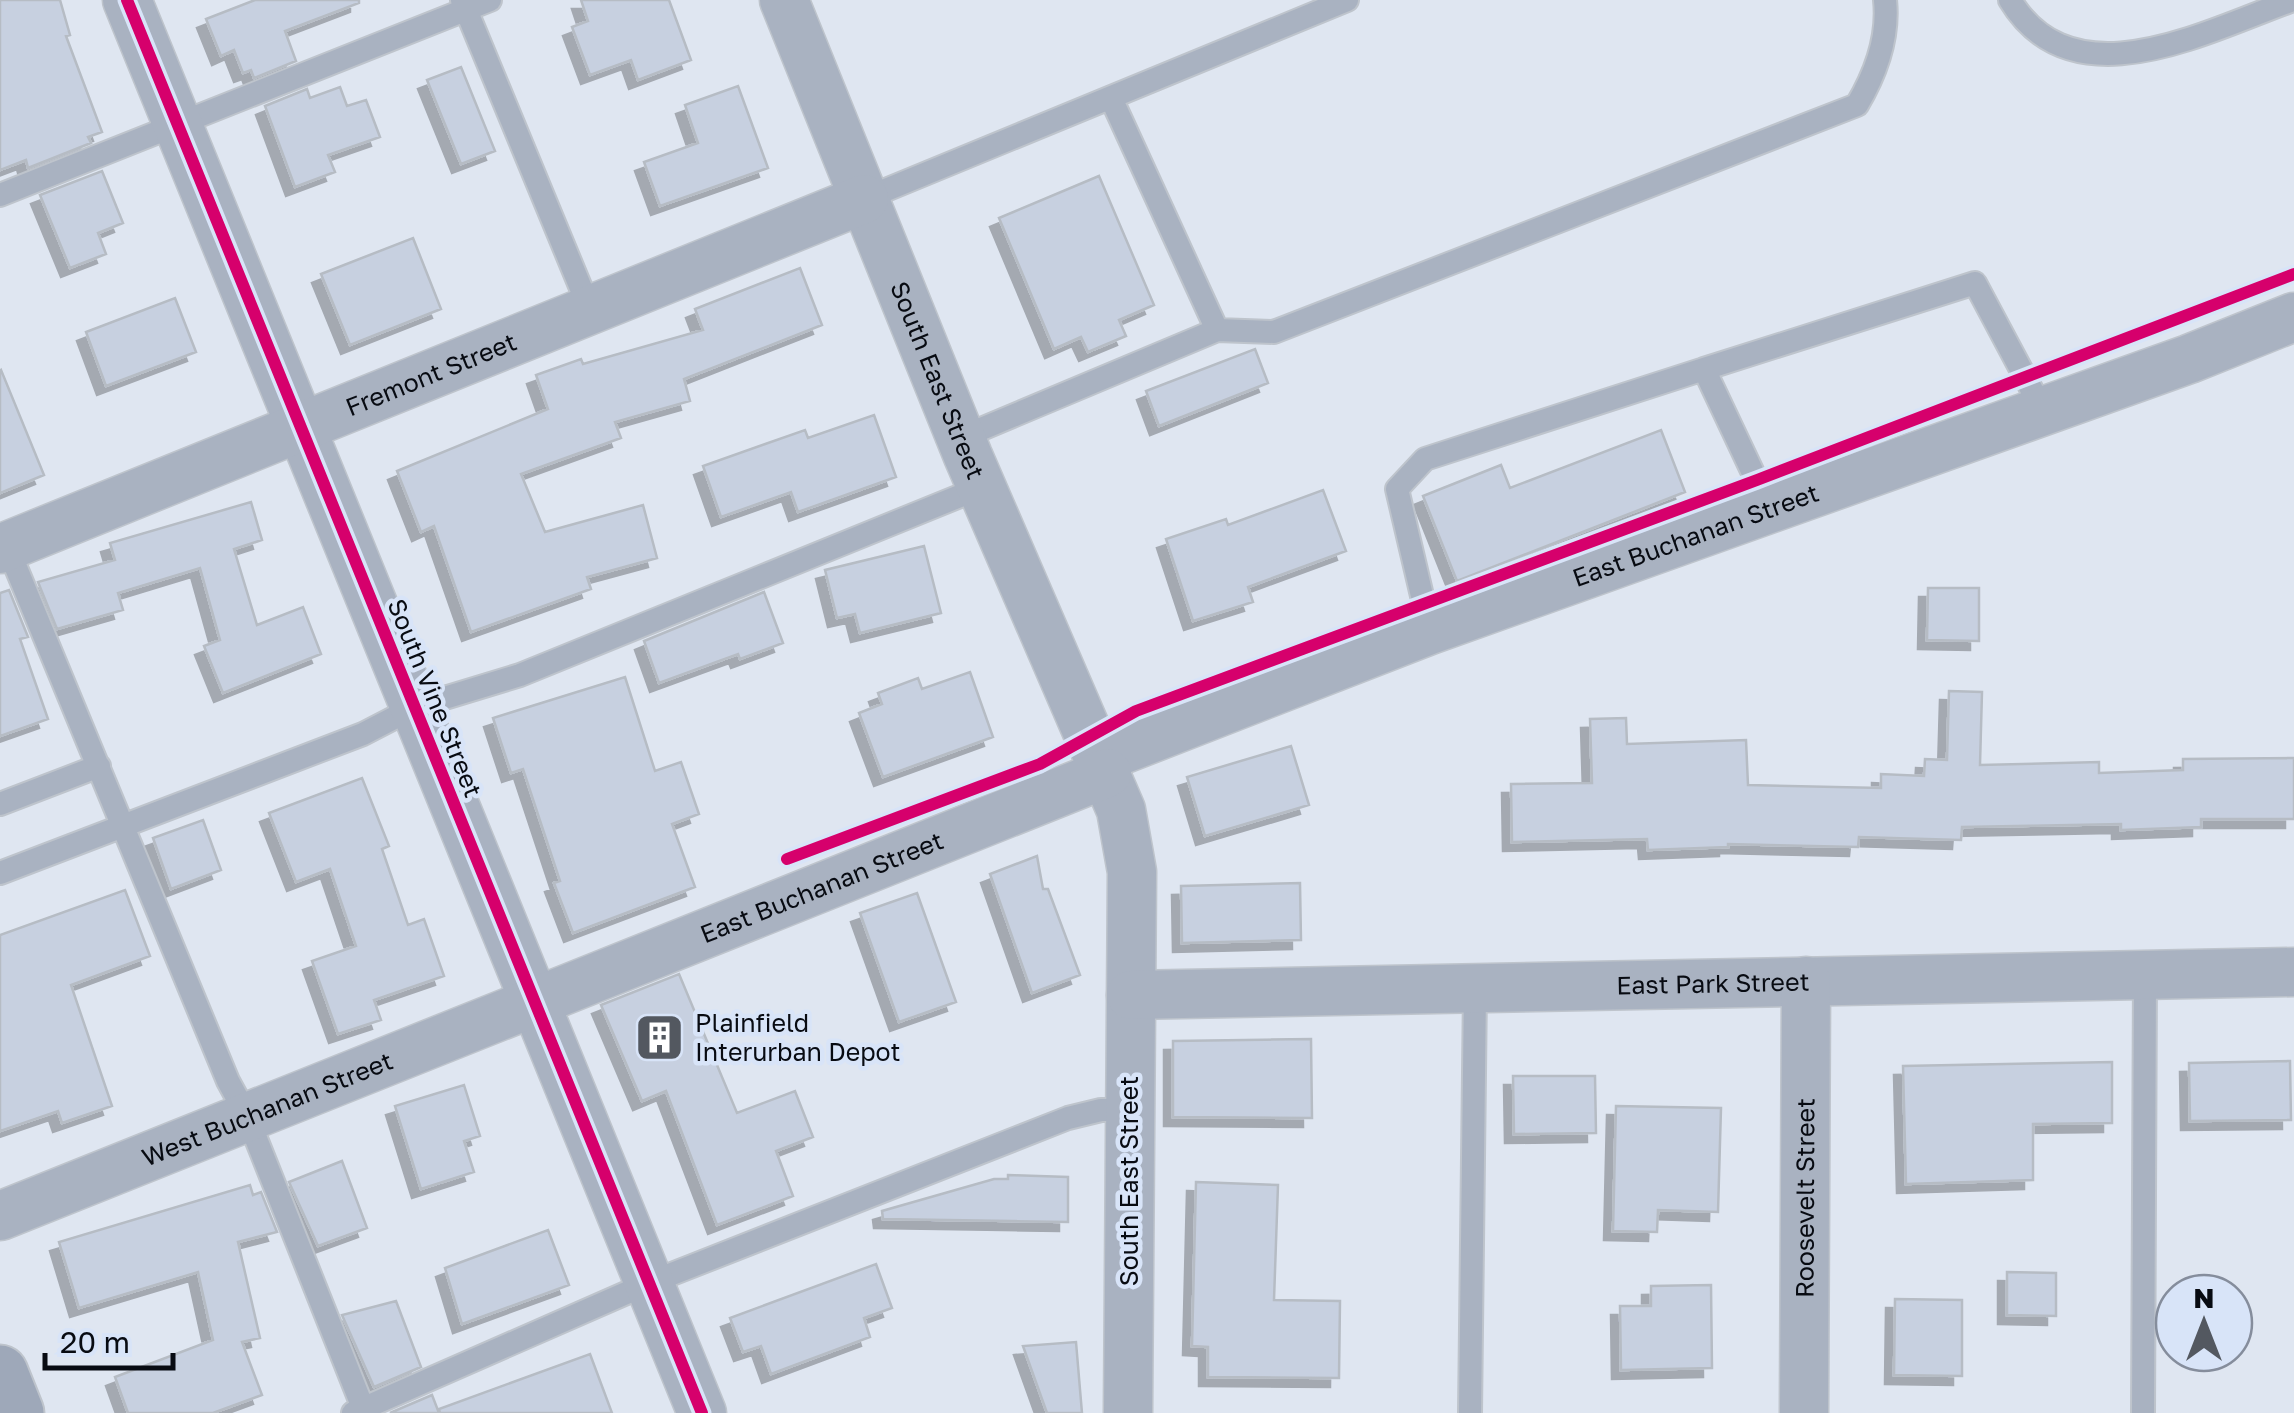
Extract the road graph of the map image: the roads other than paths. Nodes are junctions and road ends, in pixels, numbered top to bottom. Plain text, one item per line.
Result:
1 (127, 0) edge
2 (490, 0) edge
3 (784, 0) edge
4 (1347, 0) edge
5 (1884, 0) edge
6 (2010, 0) edge
7 (2292, 0) edge
8 (464, 5) edge
9 (1111, 98) junction
10 (178, 125) junction
11 (0, 196) edge
12 (864, 199) junction
13 (590, 310) junction
14 (2294, 318) edge
15 (1217, 330) junction
16 (1704, 369) junction
17 (2043, 411) junction
18 (301, 427) junction
19 (960, 438) junction
20 (982, 487) junction
21 (1770, 510) junction
22 (4, 547) edge
23 (1430, 630) junction
24 (415, 706) junction
25 (99, 766) junction
26 (1104, 766) junction
27 (0, 804) edge
28 (123, 824) junction
29 (0, 872) edge
30 (2294, 972) edge
31 (2145, 975) junction
32 (1806, 981) junction
33 (1475, 988) junction
34 (1131, 995) junction
35 (534, 1000) junction
36 (1130, 1110) junction
37 (247, 1116) junction
38 (0, 1216) edge
39 (649, 1284) junction
40 (0, 1373) edge
41 (361, 1412) edge
42 (16, 1413) edge
43 (702, 1413) edge
44 (1128, 1413) edge
45 (1470, 1413) edge
46 (1804, 1413) edge
47 (2143, 1413) edge

1 - 10 street, South Vine Street
2 - 8 lane
3 - 12 street, South East Street
4 - 9 lane
5 - 15 lane
6 - 7 lane
8 - 10 lane
8 - 13 lane
9 - 12 lane
9 - 15 lane
10 - 11 lane
10 - 18 street, South Vine Street
12 - 13 street, Fremont Street
12 - 19 street, South East Street
13 - 18 street, Fremont Street
14 - 17 street, East Buchanan Street
15 - 19 lane
16 - 17 lane
16 - 21 lane
16 - 23 lane
17 - 21 street, East Buchanan Street
18 - 22 street, Fremont Street
18 - 24 street, South Vine Street
19 - 20 street, South East Street
20 - 24 lane
20 - 26 street, South East Street
21 - 23 street, East Buchanan Street
22 - 25 lane
23 - 26 street, East Buchanan Street
24 - 28 lane
24 - 35 street, South Vine Street
25 - 27 lane
25 - 28 lane
26 - 34 street, South East Street
26 - 35 street, East Buchanan Street
28 - 29 lane
28 - 37 lane
30 - 31 street, East Park Street
31 - 32 street, East Park Street
31 - 47 lane
32 - 33 street, East Park Street
32 - 46 street, Roosevelt Street
33 - 34 street, East Park Street
33 - 45 lane
34 - 36 street, South East Street
35 - 37 street, West Buchanan Street
35 - 39 street, South Vine Street
36 - 39 lane
36 - 44 street, South East Street
37 - 38 street, West Buchanan Street
37 - 41 lane
39 - 41 lane
39 - 43 street, South Vine Street
40 - 42 main road

